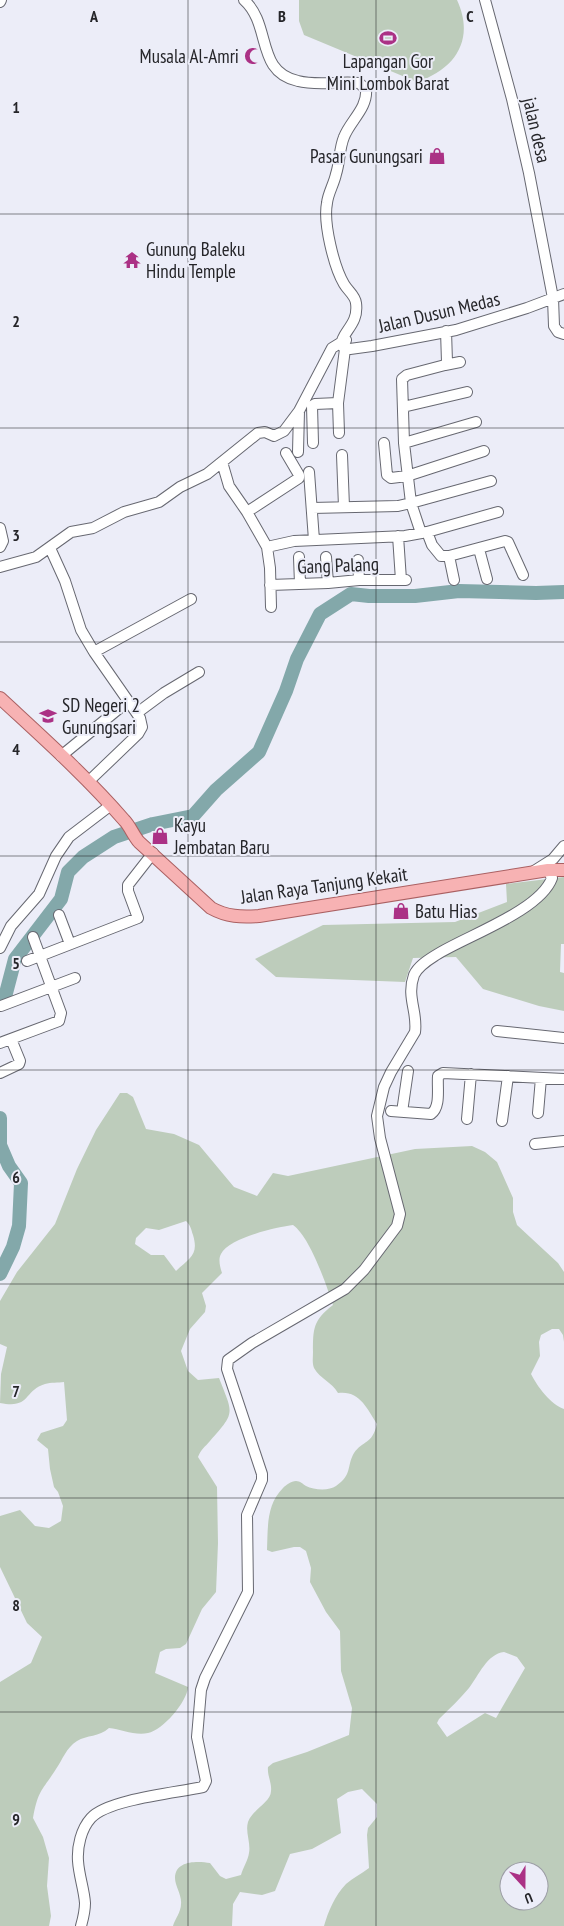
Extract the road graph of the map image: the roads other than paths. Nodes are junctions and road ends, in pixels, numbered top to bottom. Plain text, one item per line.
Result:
1 (244, 0) edge
2 (485, 0) edge
3 (564, 294) edge
4 (553, 298) junction
5 (446, 332) junction
6 (564, 334) edge
7 (345, 342) junction
8 (460, 362) dead end
9 (446, 365) junction
10 (467, 392) dead end
11 (338, 403) junction
12 (403, 407) junction
13 (299, 411) junction
14 (476, 422) dead end
15 (339, 433) dead end
16 (313, 443) dead end
17 (384, 443) dead end
18 (404, 443) junction
19 (298, 452) dead end
20 (484, 452) dead end
21 (286, 454) dead end
22 (342, 455) dead end
23 (222, 462) junction
24 (310, 472) dead end
25 (407, 476) junction
26 (490, 481) dead end
27 (412, 503) junction
28 (344, 507) junction
29 (312, 508) junction
30 (247, 512) junction
31 (498, 512) dead end
32 (0, 528) edge
33 (424, 532) junction
34 (398, 536) junction
35 (314, 540) junction
36 (0, 547) edge
37 (267, 547) junction
38 (50, 548) junction
39 (478, 549) junction
40 (448, 556) junction
41 (299, 557) dead end
42 (326, 557) dead end
43 (358, 560) dead end
44 (0, 567) edge
45 (523, 575) dead end
46 (487, 579) dead end
47 (360, 580) junction
48 (454, 580) dead end
49 (328, 583) junction
50 (300, 584) junction
51 (270, 585) junction
52 (191, 599) dead end
53 (271, 607) dead end
54 (94, 652) junction
55 (199, 672) dead end
56 (0, 698) edge
57 (127, 702) junction
58 (137, 714) junction
59 (61, 756) junction
60 (88, 782) junction
61 (111, 805) junction
62 (564, 846) edge
63 (153, 853) junction
64 (548, 870) junction
65 (564, 870) edge
66 (531, 873) junction
67 (59, 914) dead end
68 (33, 937) dead end
69 (70, 944) junction
70 (0, 948) edge
71 (40, 956) junction
72 (27, 961) dead end
73 (75, 978) dead end
74 (52, 987) junction
75 (1, 1006) edge
76 (497, 1032) dead end
77 (564, 1038) edge
78 (11, 1039) junction
79 (0, 1043) edge
80 (408, 1071) dead end
81 (0, 1073) edge
82 (470, 1074) junction
83 (508, 1076) junction
84 (542, 1078) junction
85 (564, 1079) edge
86 (538, 1113) dead end
87 (467, 1119) dead end
88 (502, 1121) dead end
89 (564, 1141) edge
90 (535, 1144) dead end
91 (81, 1926) edge

1 - 7 street
2 - 4 street, jalan desa
3 - 4 street, Jalan Dusun Medas
4 - 5 street, Jalan Dusun Medas
4 - 6 street, jalan desa
5 - 7 street, Jalan Dusun Medas
5 - 9 street
7 - 11 street
7 - 13 street
8 - 9 street
9 - 12 street
10 - 12 street
11 - 15 street
11 - 16 street
12 - 18 street
13 - 19 street
13 - 23 street
14 - 18 street
17 - 25 street
18 - 25 street
20 - 25 street
21 - 30 street
22 - 28 street
23 - 30 street, Gang Palang
23 - 38 street
24 - 29 street
25 - 27 street
26 - 27 street
27 - 28 street
27 - 33 street
28 - 29 street
29 - 35 street
30 - 37 street, Gang Palang
31 - 33 street
32 - 36 street
33 - 34 street
33 - 40 street
34 - 35 street
34 - 47 street, Gang Palang
35 - 37 street
37 - 51 street, Gang Palang
38 - 44 street
38 - 54 street
39 - 40 street
39 - 45 street
39 - 46 street
40 - 48 street
41 - 50 street
42 - 49 street
43 - 47 street
47 - 49 street, Gang Palang
49 - 50 street, Gang Palang
50 - 51 street, Gang Palang
51 - 53 street, Gang Palang
52 - 54 street
54 - 57 street
55 - 58 street
56 - 59 main road, Jalan Raya Tanjung Kekait
57 - 58 street
57 - 59 street
58 - 60 street
59 - 60 main road, Jalan Raya Tanjung Kekait
60 - 61 main road, Jalan Raya Tanjung Kekait
61 - 63 main road, Jalan Raya Tanjung Kekait
61 - 70 street
62 - 66 street
63 - 66 main road, Jalan Raya Tanjung Kekait
63 - 69 street
64 - 65 main road, Jalan Raya Tanjung Kekait
64 - 66 main road, Jalan Raya Tanjung Kekait
64 - 91 street
67 - 69 street
68 - 71 street
69 - 71 street
71 - 72 street
71 - 74 street
73 - 74 street
74 - 75 street
74 - 78 street
76 - 77 street
78 - 79 street
78 - 81 street
80 - 82 street
82 - 83 street
82 - 87 street
83 - 84 street
83 - 88 street
84 - 85 street
84 - 86 street
89 - 90 street

